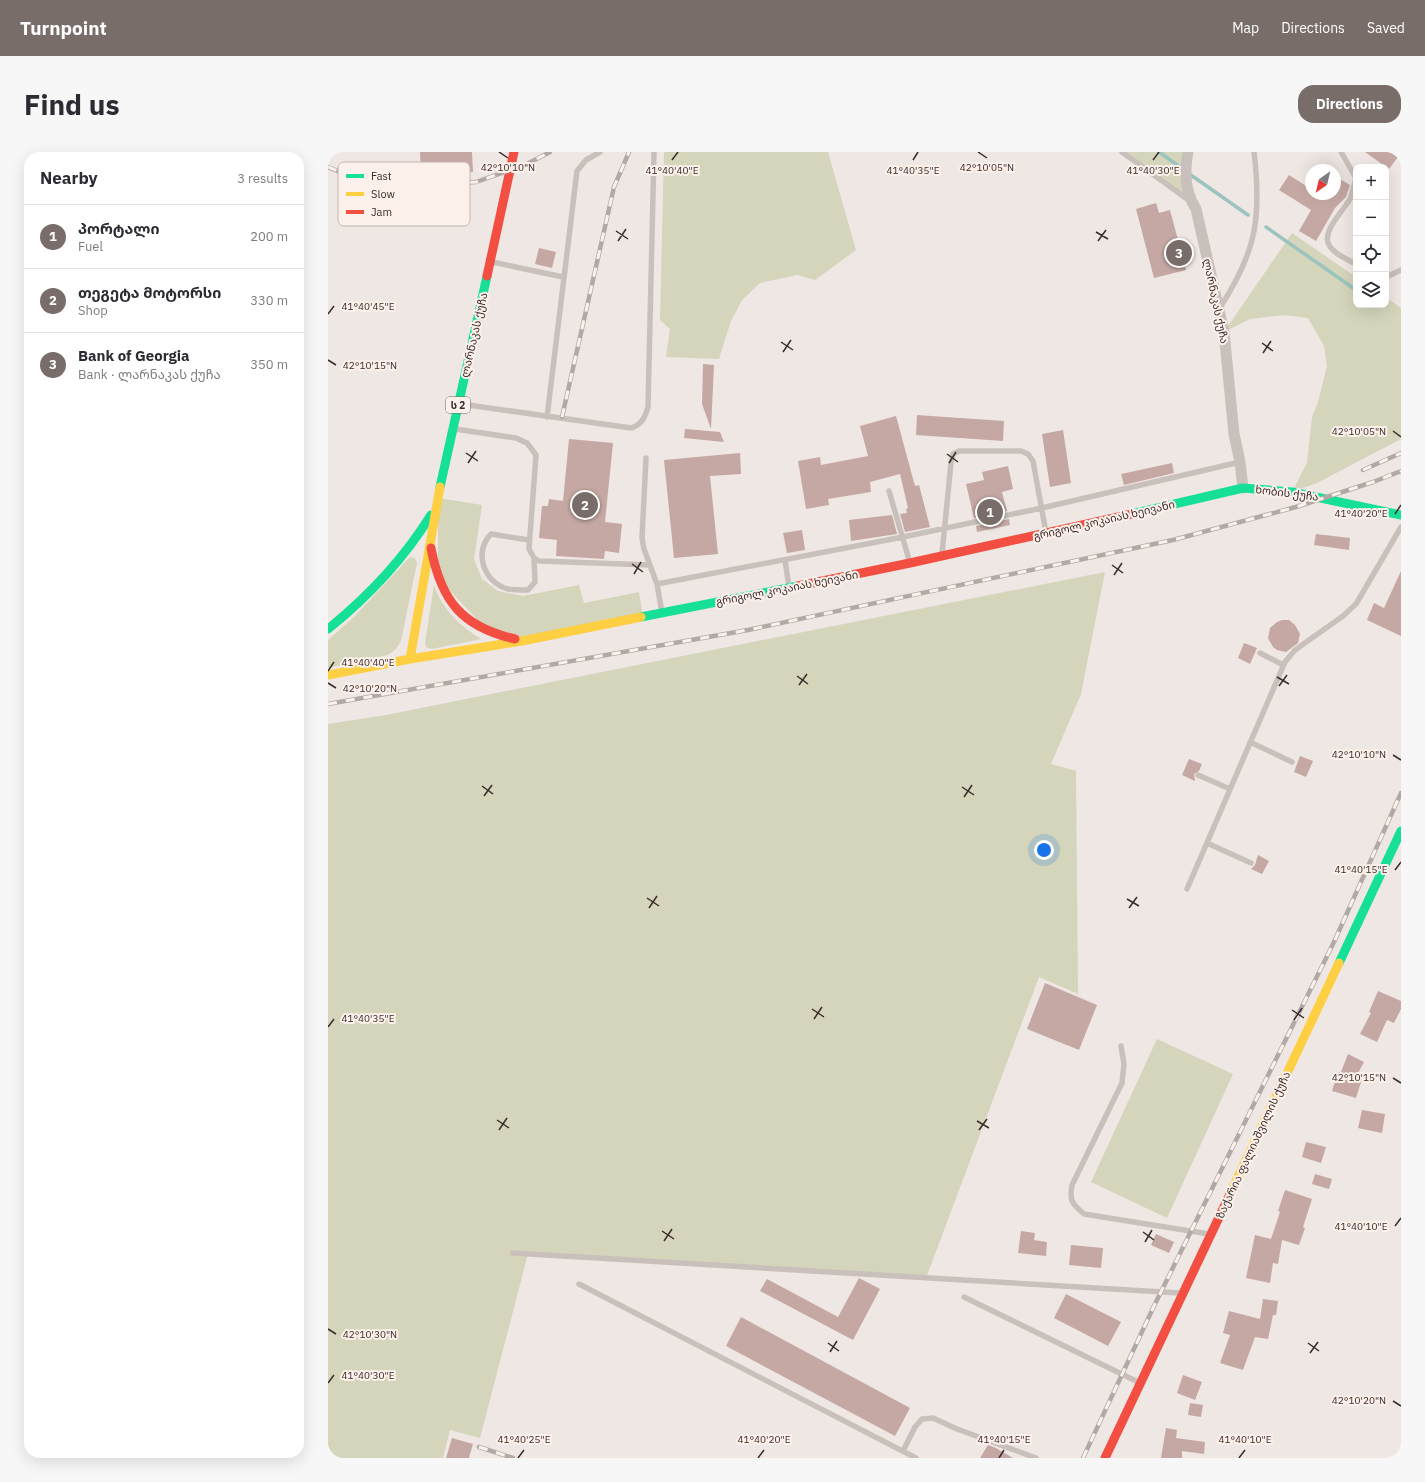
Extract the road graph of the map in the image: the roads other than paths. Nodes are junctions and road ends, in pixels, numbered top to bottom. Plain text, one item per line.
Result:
1 (514, 152) edge
2 (600, 152) edge
3 (654, 152) edge
4 (1122, 152) edge
5 (1254, 152) edge
6 (1341, 152) edge
7 (1187, 155) edge
8 (1191, 201) junction
9 (490, 261) junction
10 (1353, 262) edge
11 (1401, 270) edge
12 (1389, 276) edge
13 (563, 277) junction
14 (1219, 309) junction
15 (459, 404) junction
16 (547, 417) junction
17 (453, 428) junction
18 (646, 458) dead end
19 (1240, 462) junction
20 (1243, 488) junction
21 (889, 491) dead end
22 (436, 507) junction
23 (1042, 508) junction
24 (1401, 515) edge
25 (1401, 527) edge
26 (944, 528) junction
27 (1046, 534) junction
28 (903, 537) junction
29 (529, 540) junction
30 (429, 543) junction
31 (942, 556) junction
32 (534, 558) junction
33 (785, 560) junction
34 (910, 563) junction
35 (650, 565) junction
36 (657, 584) junction
37 (789, 587) junction
38 (662, 613) junction
39 (328, 630) edge
40 (522, 641) junction
41 (1260, 653) dead end
42 (410, 659) junction
43 (1283, 665) junction
44 (328, 675) edge
45 (1250, 742) junction
46 (1292, 762) dead end
47 (1198, 775) dead end
48 (1230, 789) junction
49 (1401, 832) edge
50 (1207, 843) junction
51 (1251, 863) dead end
52 (1187, 889) dead end
53 (1121, 1046) dead end
54 (1211, 1235) junction
55 (513, 1253) dead end
56 (579, 1284) dead end
57 (1183, 1294) junction
58 (964, 1297) dead end
59 (1140, 1384) junction
60 (904, 1452) junction
61 (916, 1458) edge
62 (1036, 1458) edge
63 (1105, 1458) edge

1 - 9 main road, ლარნაკას ქუჩა / ს 2
2 - 13 lane
3 - 16 lane
4 - 8 lane
5 - 14 lane
6 - 10 lane
7 - 8 street, ლარნაკას ქუჩა
8 - 14 street, ლარნაკას ქუჩა
9 - 13 lane
9 - 15 main road, ლარნაკას ქუჩა / ს 2
11 - 12 lane
13 - 16 lane
14 - 19 street, ლარნაკას ქუჩა
15 - 16 lane
15 - 17 main road, ლარნაკას ქუჩა / ს 2
17 - 22 main road, ლარნაკას ქუჩა / ს 2
17 - 29 lane
18 - 35 lane
19 - 20 street, ლარნაკას ქუჩა
19 - 23 lane
20 - 24 main road, ხობის ქუჩა
20 - 27 main road, გრიგოლ კოკაიას ხეივანი
21 - 28 lane
22 - 30 main road, ლარნაკას ქუჩა / ს 2
22 - 39 main road
23 - 26 lane
23 - 26 lane
23 - 27 lane
25 - 43 lane
26 - 28 lane
26 - 31 lane
27 - 31 main road, გრიგოლ კოკაიას ხეივანი
28 - 33 lane
28 - 34 lane
29 - 32 lane
29 - 32 lane
30 - 40 main road
30 - 42 main road, ლარნაკას ქუჩა / ს 2
31 - 34 main road, გრიგოლ კოკაიას ხეივანი
32 - 35 lane
33 - 36 lane
33 - 37 lane
34 - 37 main road, გრიგოლ კოკაიას ხეივანი
35 - 36 lane
36 - 38 lane
37 - 38 main road, გრიგოლ კოკაიას ხეივანი
38 - 40 main road, გრიგოლ კოკაიას ხეივანი
40 - 42 main road, გრიგოლ კოკაიას ხეივანი
41 - 43 lane
42 - 44 main road, გრიგოლ კოკაიას ხეივანი
43 - 45 lane
45 - 46 lane
45 - 48 lane
47 - 48 lane
48 - 50 lane
49 - 54 main road, ზაქარია ფალიაშვილის ქუჩა
50 - 51 lane
50 - 52 lane
53 - 54 lane
54 - 57 main road, ზაქარია ფალიაშვილის ქუჩა
55 - 57 lane
56 - 60 lane
57 - 59 main road, ზაქარია ფალიაშვილის ქუჩა
58 - 59 lane
59 - 63 main road, ზაქარია ფალიაშვილის ქუჩა
60 - 61 lane
60 - 62 lane

